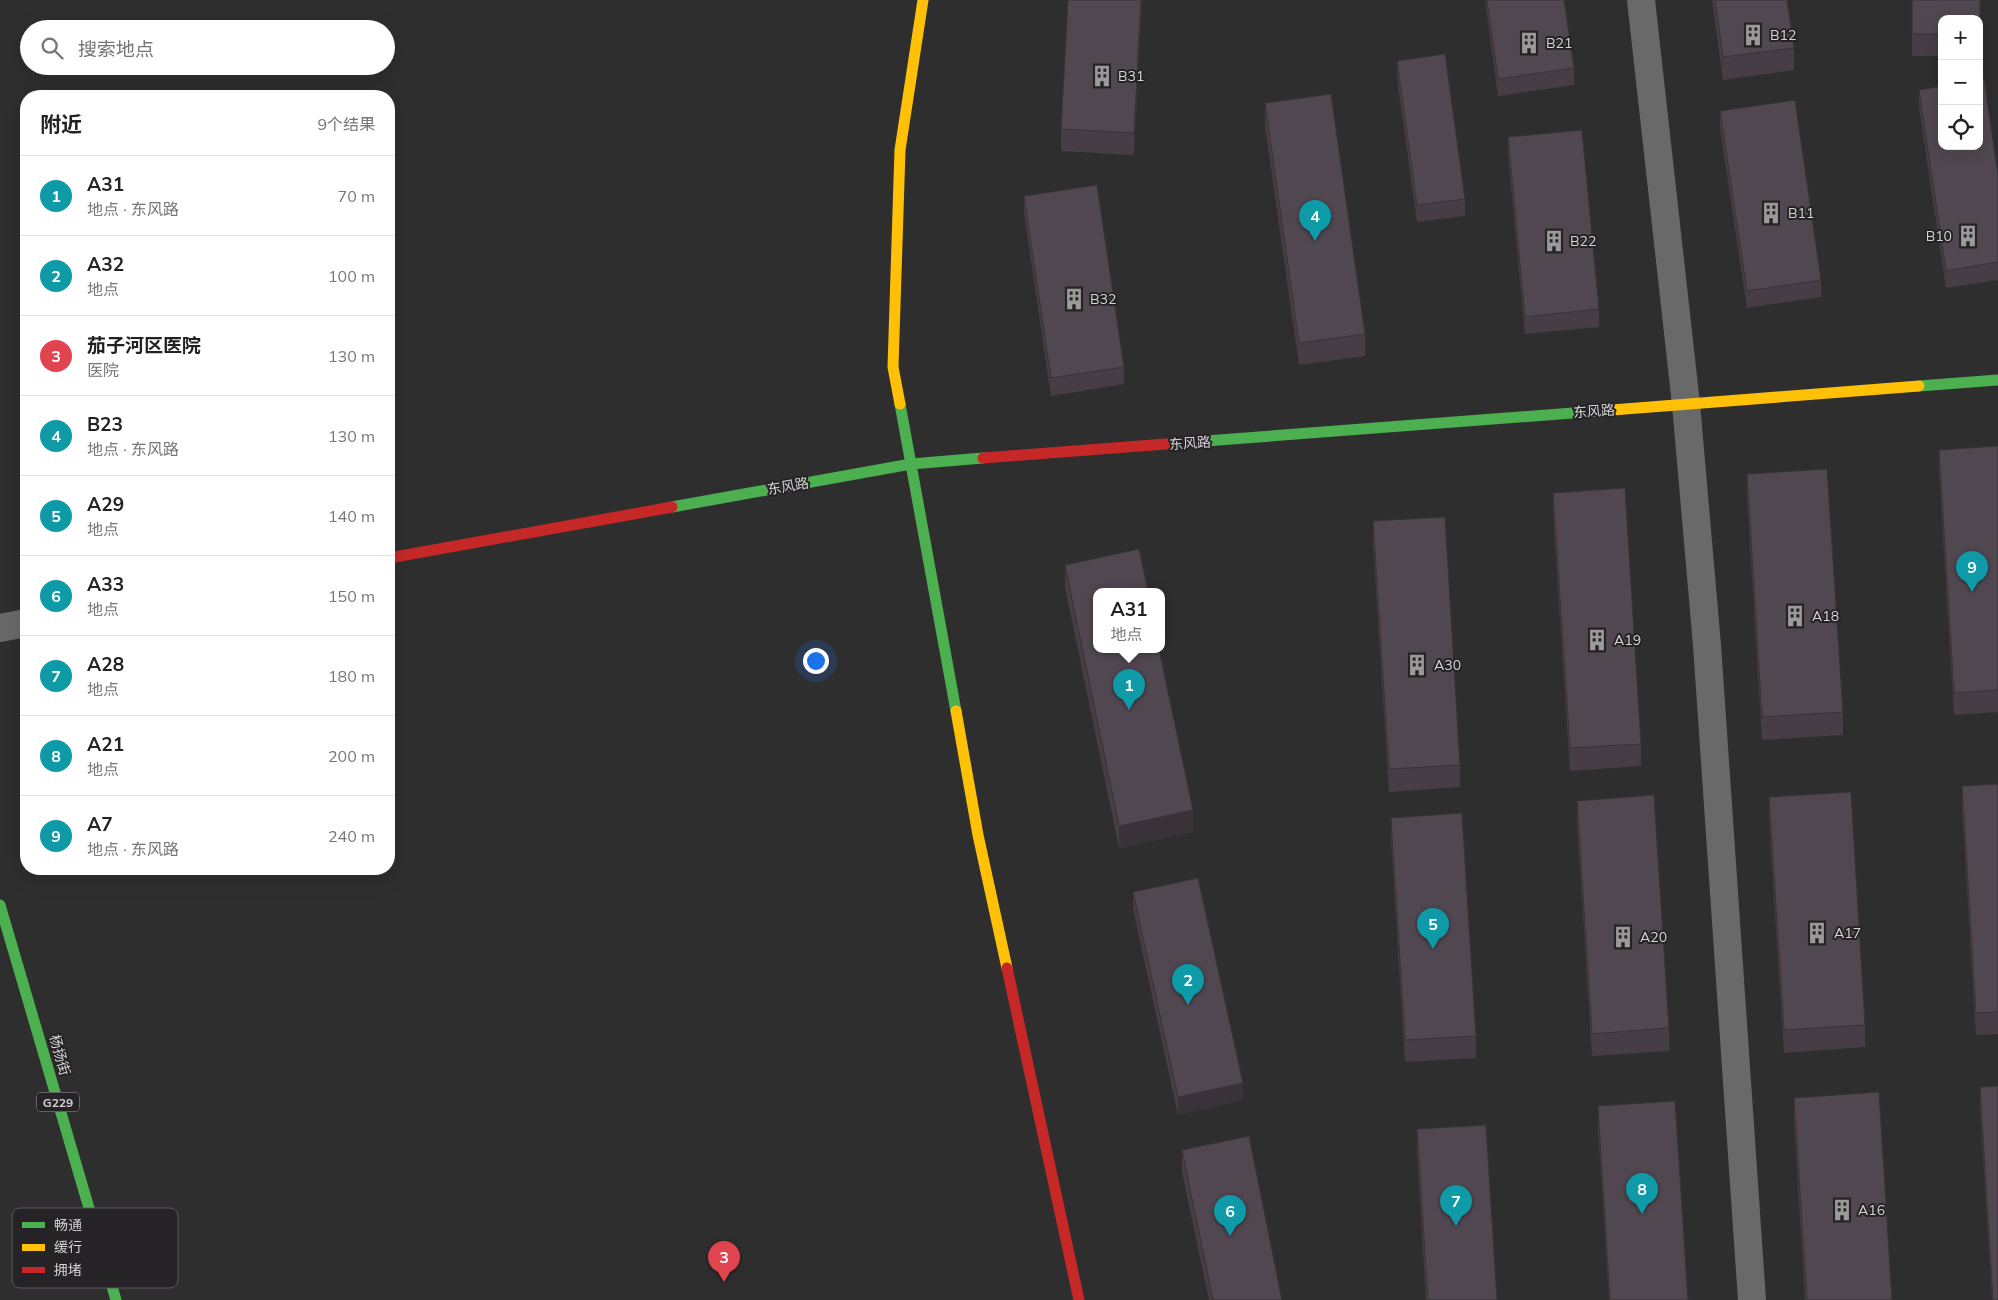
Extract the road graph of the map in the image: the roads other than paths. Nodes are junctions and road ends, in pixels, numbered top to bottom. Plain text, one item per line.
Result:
1 (923, 0) edge
2 (1641, 0) edge
3 (1998, 380) edge
4 (1686, 404) junction
5 (910, 464) junction
6 (395, 557) edge
7 (20, 624) edge
8 (0, 628) edge
9 (0, 905) edge
10 (89, 1208) edge
11 (112, 1288) edge
12 (116, 1300) edge
13 (1079, 1300) edge
14 (1752, 1300) edge

1 - 5 main road
2 - 4 street
3 - 4 main road, 东风路
4 - 5 main road, 东风路
4 - 14 street
5 - 6 main road, 东风路
5 - 13 main road
7 - 8 street
9 - 10 main road, 杨扬街 / G229
11 - 12 main road, 杨扬街 / G229

